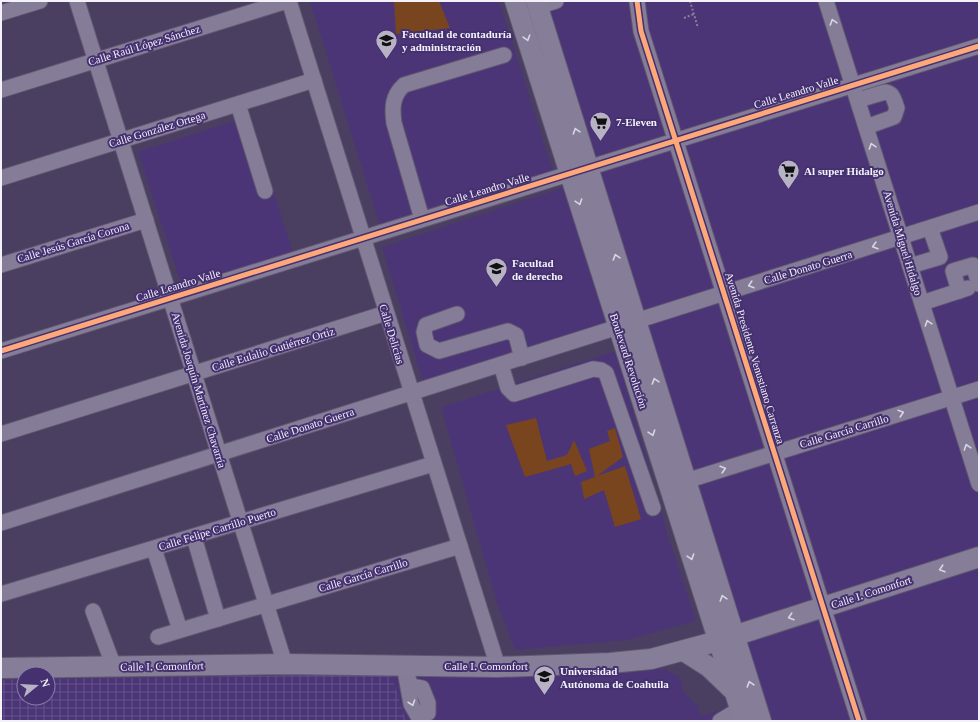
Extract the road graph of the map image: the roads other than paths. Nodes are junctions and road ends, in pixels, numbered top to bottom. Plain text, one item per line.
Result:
1 (40, 1) edge
2 (77, 1) edge
3 (288, 1) edge
4 (515, 1) edge
5 (637, 1) edge
6 (826, 1) edge
7 (543, 3) edge
8 (1, 13) edge
9 (979, 46) edge
10 (504, 55) dead end
11 (96, 60) junction
12 (314, 80) junction
13 (853, 85) junction
14 (1, 90) edge
15 (858, 100) junction
16 (238, 104) junction
17 (866, 127) junction
18 (121, 140) junction
19 (675, 141) junction
20 (579, 171) junction
21 (1, 178) edge
22 (265, 191) dead end
23 (979, 212) edge
24 (422, 219) junction
25 (146, 220) junction
26 (930, 228) junction
27 (363, 237) junction
28 (901, 238) junction
29 (940, 257) junction
30 (1, 265) edge
31 (910, 266) junction
32 (953, 271) junction
33 (979, 285) edge
34 (959, 291) junction
35 (724, 293) junction
36 (170, 298) junction
37 (922, 303) junction
38 (386, 313) junction
39 (457, 314) dead end
40 (627, 324) junction
41 (1, 351) edge
42 (522, 358) junction
43 (501, 365) junction
44 (194, 373) junction
45 (979, 389) edge
46 (411, 392) junction
47 (952, 397) junction
48 (1, 434) edge
49 (219, 453) junction
50 (774, 453) junction
51 (433, 464) junction
52 (686, 481) junction
53 (979, 484) edge
54 (653, 508) dead end
55 (1, 522) edge
56 (241, 523) junction
57 (194, 537) junction
58 (460, 546) junction
59 (154, 548) junction
60 (979, 557) edge
61 (1, 594) edge
62 (266, 604) junction
63 (823, 607) junction
64 (92, 611) dead end
65 (218, 619) junction
66 (180, 630) junction
67 (158, 637) dead end
68 (726, 638) junction
69 (684, 651) junction
70 (285, 664) junction
71 (114, 667) junction
72 (498, 667) junction
73 (1, 668) edge
74 (734, 690) junction
75 (742, 715) edge
76 (721, 721) edge
77 (762, 721) edge
78 (860, 721) edge

1 - 8 street
2 - 11 street, Avenida Joaquín Martínez Chavarría
3 - 11 street, Calle Raúl López Sánchez
3 - 12 street, Calle Delicias
4 -> 20 main road
5 - 19 street, Avenida Presidente Venustiano Carranza
13 -> 6 street, Avenida Miguel Hidalgo
20 -> 7 main road
9 - 13 street, Calle Leandro Valle
10 - 24 street
11 - 14 street, Calle Raúl López Sánchez
11 - 18 street, Avenida Joaquín Martínez Chavarría
12 - 16 street, Calle González Ortega
12 - 27 street, Calle Delicias
13 - 15 street, Avenida Miguel Hidalgo
13 - 19 street, Calle Leandro Valle
15 - 17 street, Avenida Miguel Hidalgo
15 - 17 street
16 - 18 street, Calle González Ortega
16 - 22 street
28 -> 17 street, Avenida Miguel Hidalgo
18 - 21 street, Calle González Ortega
18 - 25 street, Avenida Joaquín Martínez Chavarría
19 - 20 street, Calle Leandro Valle
19 - 35 street, Avenida Presidente Venustiano Carranza
20 - 24 street, Calle Leandro Valle
20 - 40 main road
23 - 26 street, Calle Donato Guerra
24 - 27 street, Calle Leandro Valle
25 - 30 street, Calle Jesús García Corona
25 - 36 street, Avenida Joaquín Martínez Chavarría
26 - 28 street, Calle Donato Guerra
26 - 29 street
27 - 36 street, Calle Leandro Valle
27 - 38 street, Calle Delicias
28 - 31 street, Avenida Miguel Hidalgo
28 -> 35 street, Calle Donato Guerra
29 - 31 street
29 - 32 street
31 - 37 street, Avenida Miguel Hidalgo
32 - 33 street
32 - 34 street
33 - 34 street
34 - 37 street
35 - 40 street, Calle Donato Guerra
35 - 50 street, Avenida Presidente Venustiano Carranza
36 - 41 street, Calle Leandro Valle
36 - 44 street, Avenida Joaquín Martínez Chavarría
47 -> 37 street, Avenida Miguel Hidalgo
38 - 44 street, Calle Eulalio Gutiérrez Ortiz
38 - 46 street, Calle Delicias
39 - 42 street
40 - 42 street, Calle Donato Guerra
52 -> 40 main road
40 -> 68 main road, Boulevard Revolución
42 - 43 street, Calle Donato Guerra
43 - 46 street, Calle Donato Guerra
43 - 54 street
44 - 48 street, Calle Eulalio Gutiérrez Ortiz
44 - 49 street, Avenida Joaquín Martínez Chavarría
45 - 47 street, Calle García Carrillo
46 - 49 street, Calle Donato Guerra
46 - 51 street, Calle Delicias
50 -> 47 street, Calle García Carrillo
53 -> 47 street, Avenida Miguel Hidalgo
49 - 55 street, Calle Donato Guerra
49 - 56 street, Avenida Joaquín Martínez Chavarría
52 -> 50 street, Calle García Carrillo
50 - 63 street, Avenida Presidente Venustiano Carranza
51 - 56 street, Calle Felipe Carrillo Puerto
51 - 58 street, Calle Delicias
68 -> 52 main road
56 - 57 street, Calle Felipe Carrillo Puerto
56 - 62 street, Avenida Joaquín Martínez Chavarría
57 - 59 street, Calle Felipe Carrillo Puerto
57 - 65 street
58 - 62 street, Calle García Carrillo
58 - 72 street, Calle Delicias
59 - 61 street, Calle Felipe Carrillo Puerto
59 - 66 street
60 -> 63 main road, Calle I. Comonfort
62 - 65 street, Calle García Carrillo
62 - 70 street, Avenida Joaquín Martínez Chavarría
63 -> 68 main road, Calle I. Comonfort
63 - 78 street, Avenida Presidente Venustiano Carranza
64 - 71 street
65 - 66 street, Calle García Carrillo
66 - 67 street, Calle García Carrillo
68 - 69 main road, Calle I. Comonfort
68 - 74 main road, Boulevard Revolución
77 -> 68 main road
69 - 72 main road, Calle I. Comonfort
69 - 74 main road
70 - 71 main road, Calle I. Comonfort
70 - 72 main road, Calle I. Comonfort
71 - 73 main road, Calle I. Comonfort
74 - 75 main road, Boulevard Revolución
75 - 76 street

